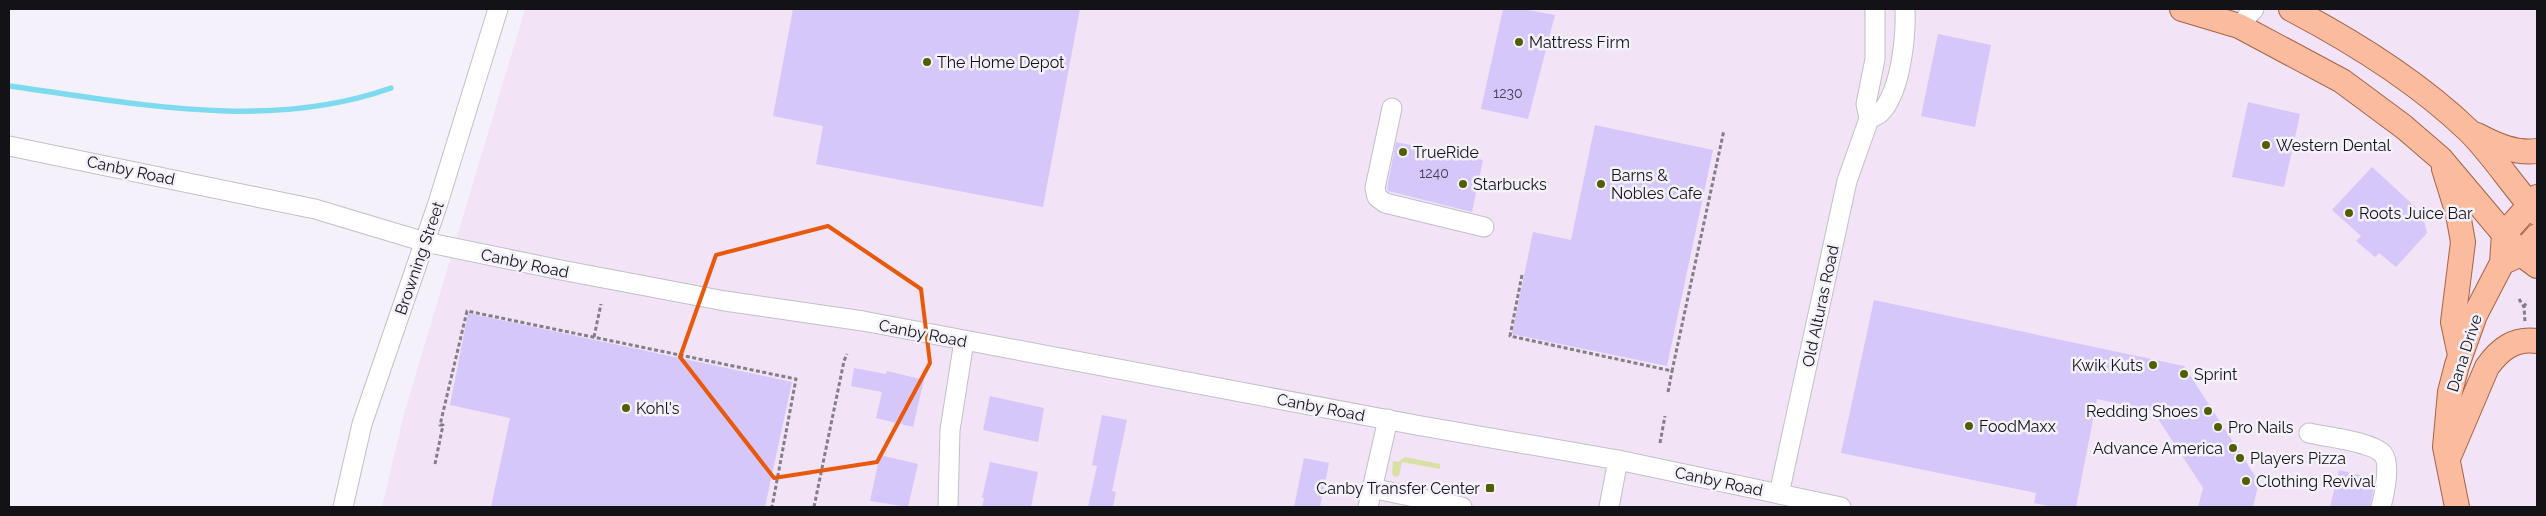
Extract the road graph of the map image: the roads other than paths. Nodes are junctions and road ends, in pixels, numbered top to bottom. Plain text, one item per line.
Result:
1 (498, 9) edge
2 (1875, 9) edge
3 (1905, 9) edge
4 (2182, 9) edge
5 (2291, 9) edge
6 (2246, 17) edge
7 (1392, 108) dead end
8 (1869, 119) junction
9 (2469, 131) junction
10 (9, 146) edge
11 (2537, 151) edge
12 (2440, 158) junction
13 (2535, 205) edge
14 (1484, 227) dead end
15 (2504, 234) junction
16 (2537, 236) edge
17 (425, 242) junction
18 (2520, 261) edge
19 (2531, 335) edge
20 (964, 341) junction
21 (2460, 355) junction
22 (1388, 419) junction
23 (2309, 433) dead end
24 (1618, 460) junction
25 (2447, 461) junction
26 (1371, 488) junction
27 (1779, 494) junction
28 (343, 507) edge
29 (948, 507) edge
30 (1368, 507) edge
31 (1462, 507) edge
32 (1609, 507) edge
33 (1841, 507) edge
34 (2381, 507) edge
35 (2443, 507) edge
36 (2457, 507) edge

1 - 17 street, Browning Street
2 - 8 street, Old Alturas Road
3 - 8 street, Old Alturas Road
4 - 6 main road
5 - 9 main road
6 - 12 main road
7 - 14 street
8 - 27 street, Old Alturas Road
9 - 11 main road
9 - 13 main road
10 - 17 street, Canby Road
12 - 15 main road
12 - 21 main road
13 - 15 main road
15 - 18 main road
16 - 18 main road, Dana Drive
17 - 20 street, Canby Road
17 - 28 street, Browning Street
18 - 21 main road, Dana Drive
19 - 25 main road
20 - 22 street, Canby Road
20 - 29 street
21 - 25 main road, Dana Drive
22 - 24 street, Canby Road
22 - 26 street
23 - 34 street
24 - 27 street, Canby Road
24 - 32 street
25 - 35 main road
25 - 36 main road, Dana Drive
26 - 30 street
26 - 31 street
27 - 33 street, Canby Road

